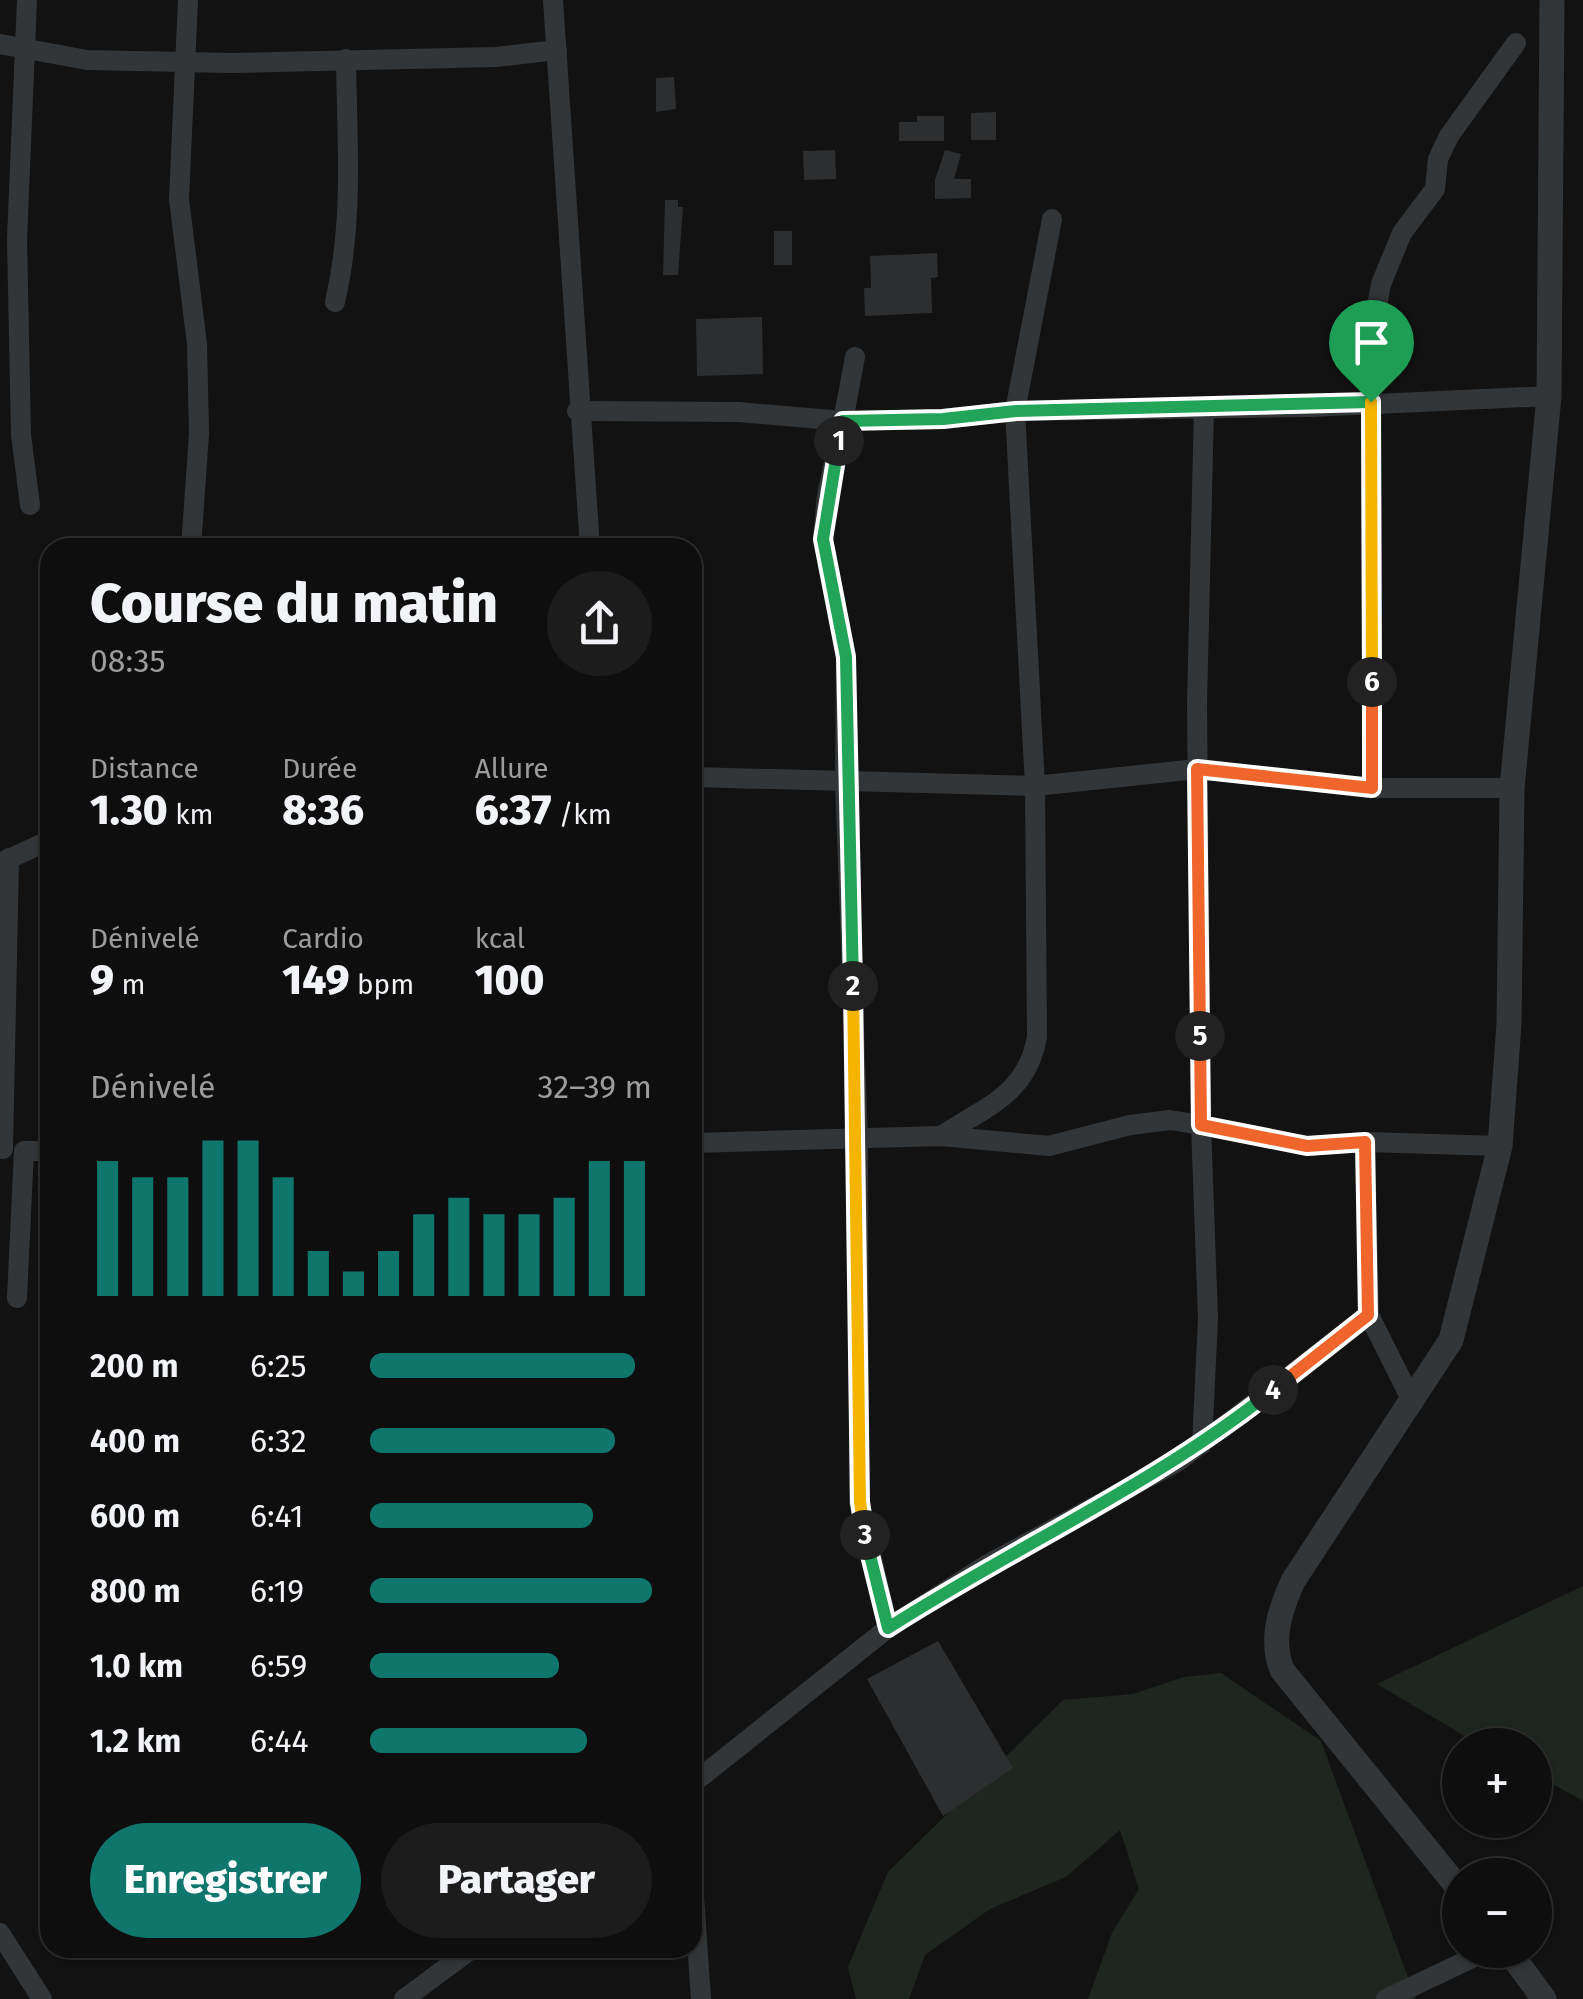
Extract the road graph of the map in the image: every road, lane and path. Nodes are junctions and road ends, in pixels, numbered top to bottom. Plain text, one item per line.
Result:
1 (27, 0) edge
2 (188, 0) edge
3 (552, 0) edge
4 (1552, 0) edge
5 (1516, 43) dead end
6 (0, 44) edge
7 (27, 48) junction
8 (557, 50) junction
9 (346, 59) junction
10 (186, 60) junction
11 (1052, 219) dead end
12 (334, 302) dead end
13 (855, 356) dead end
14 (1549, 396) junction
15 (1371, 402) junction
16 (1204, 408) junction
17 (578, 411) junction
18 (1016, 411) junction
19 (843, 421) junction
20 (30, 506) dead end
21 (192, 538) edge
22 (589, 538) edge
23 (1197, 769) junction
24 (702, 778) edge
25 (845, 782) junction
26 (1035, 786) junction
27 (1372, 788) junction
28 (1512, 788) junction
29 (40, 845) edge
30 (4, 861) edge
31 (1201, 1125) junction
32 (941, 1136) junction
33 (858, 1140) junction
34 (1365, 1142) junction
35 (702, 1146) edge
36 (1500, 1146) junction
37 (9, 1149) edge
38 (40, 1151) edge
39 (17, 1298) dead end
40 (1368, 1315) junction
41 (1413, 1404) junction
42 (1202, 1444) junction
43 (888, 1628) junction
44 (702, 1776) edge
45 (1442, 1868) edge
46 (0, 1933) edge
47 (459, 1958) edge
48 (698, 1958) edge
49 (1451, 1968) edge
50 (1521, 1968) edge
51 (42, 1999) edge
52 (404, 1999) edge
53 (701, 1999) edge
54 (1386, 1999) edge
55 (1544, 1999) edge

1 - 7 street
2 - 10 street
3 - 8 street
4 - 14 street
5 - 15 street
6 - 7 street
7 - 10 street
7 - 20 street
8 - 9 street
8 - 17 street
9 - 10 street
9 - 12 street
10 - 21 street
11 - 18 street
13 - 19 street
14 - 15 street
14 - 28 street
15 - 16 street
15 - 27 street
16 - 18 street
16 - 23 street
17 - 19 street
17 - 22 street
18 - 19 street
18 - 26 street
19 - 25 street
23 - 26 street
23 - 27 street
23 - 31 street
24 - 25 street
25 - 26 street
25 - 33 street
26 - 32 street
27 - 28 street
28 - 36 street
29 - 30 street
30 - 37 street
31 - 32 street
31 - 34 street
31 - 42 street
32 - 33 street
33 - 35 street
33 - 43 street
34 - 36 street
34 - 40 street
36 - 41 street
37 - 38 street
37 - 39 street
40 - 41 street
40 - 42 street
41 - 45 street
42 - 43 street
43 - 44 street
46 - 51 street
47 - 52 street
48 - 53 street
49 - 54 street
50 - 55 street

